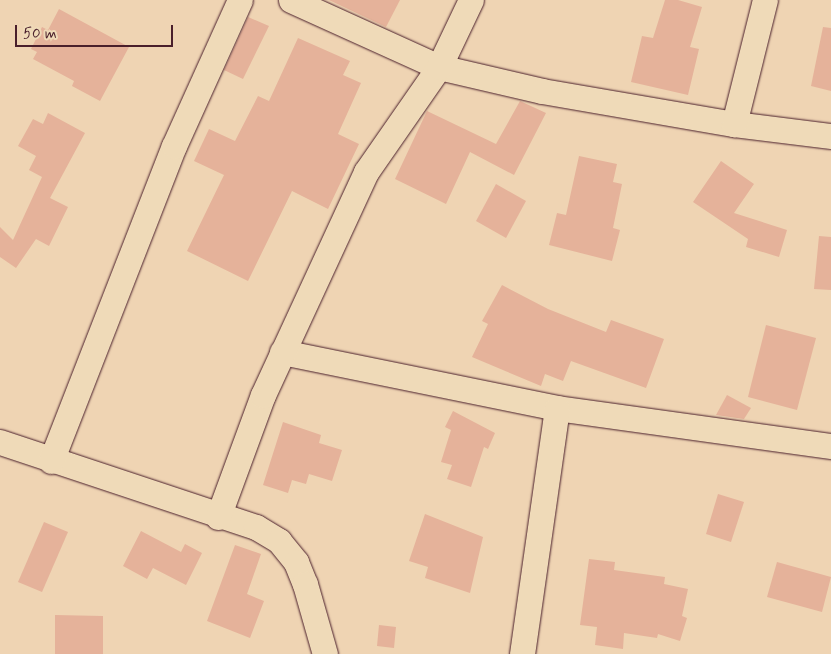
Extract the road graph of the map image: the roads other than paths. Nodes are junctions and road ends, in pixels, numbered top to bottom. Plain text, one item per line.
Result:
1 (240, 0) edge
2 (290, 0) edge
3 (471, 0) edge
4 (765, 0) edge
5 (439, 67) junction
6 (734, 124) junction
7 (831, 136) edge
8 (282, 352) junction
9 (558, 408) junction
10 (0, 442) edge
11 (831, 446) edge
12 (52, 461) junction
13 (218, 517) junction
14 (325, 654) edge
15 (522, 654) edge

1 - 12 street
2 - 5 street
3 - 5 street
4 - 6 street
5 - 6 street
5 - 8 street
6 - 7 street
8 - 9 street
8 - 13 street
9 - 11 street
9 - 15 street
10 - 12 street
12 - 13 street
13 - 14 street

